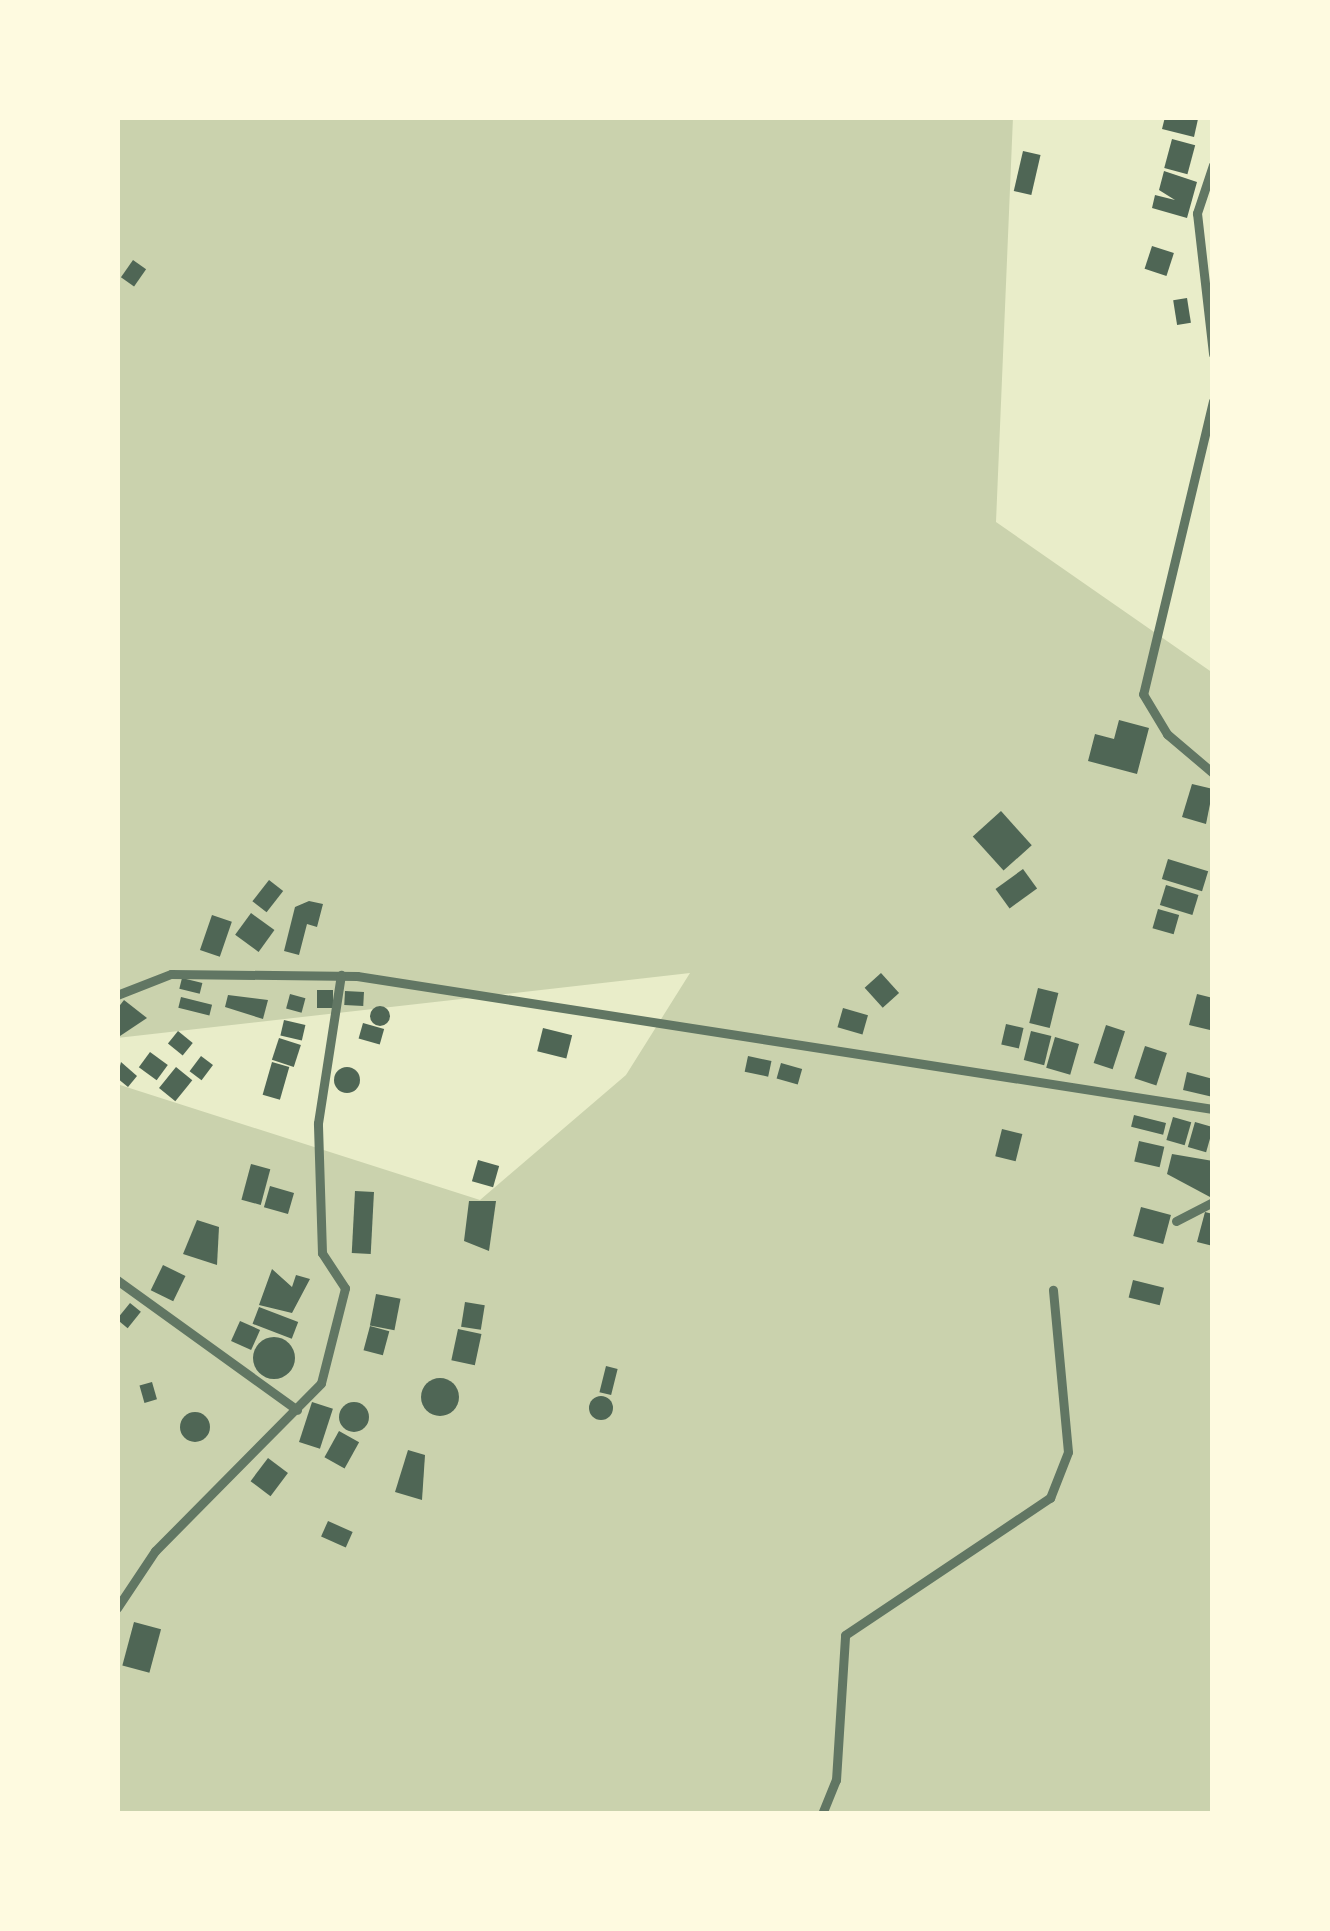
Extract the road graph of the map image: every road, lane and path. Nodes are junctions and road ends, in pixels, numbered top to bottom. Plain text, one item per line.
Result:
1 (1213, 165) edge
2 (1213, 354) edge
3 (1213, 401) edge
4 (1213, 773) edge
5 (341, 975) junction
6 (117, 995) edge
7 (1213, 1109) edge
8 (1213, 1202) edge
9 (1176, 1221) dead end
10 (117, 1280) edge
11 (1053, 1290) dead end
12 (297, 1410) junction
13 (117, 1608) edge
14 (821, 1814) edge

1 - 2 street
3 - 4 street
5 - 6 street
5 - 7 street
5 - 12 street
8 - 9 street
10 - 12 street
11 - 14 street
12 - 13 street

